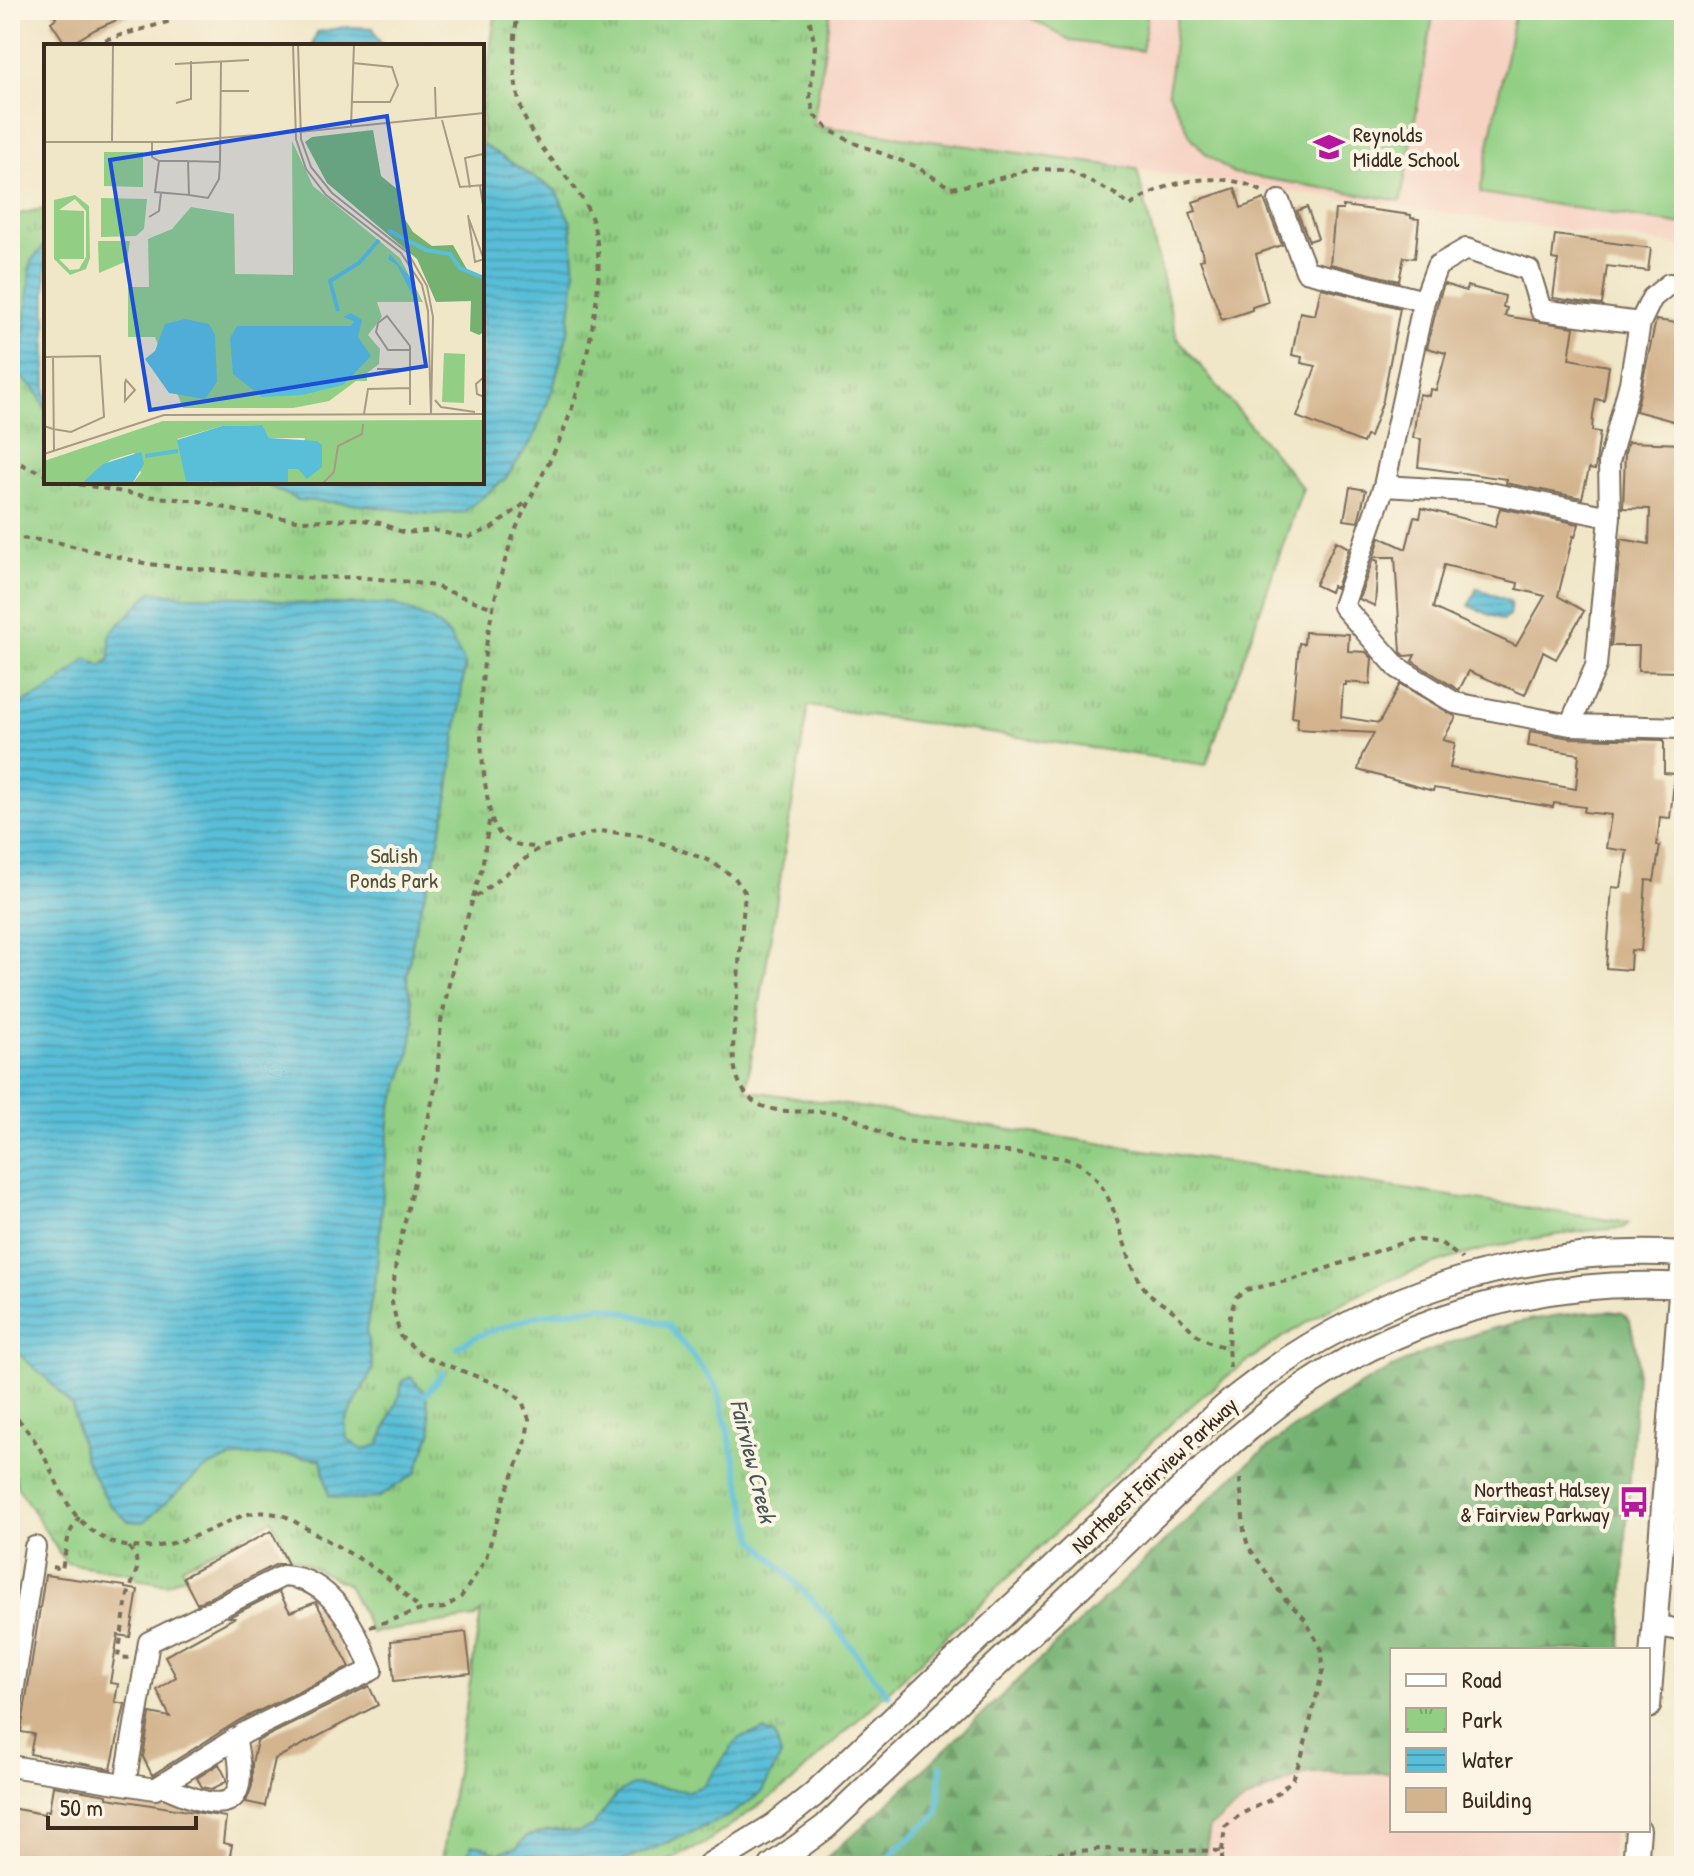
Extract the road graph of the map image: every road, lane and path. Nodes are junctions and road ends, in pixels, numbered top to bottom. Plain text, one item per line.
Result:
1 (167, 10) edge
2 (203, 10) edge
3 (518, 10) edge
4 (805, 10) edge
5 (170, 16) junction
6 (98, 44) edge
7 (1279, 201) joint
8 (1684, 286) edge
9 (1424, 301) junction
10 (1640, 323) junction
11 (10, 459) edge
12 (44, 474) edge
13 (78, 484) edge
14 (1384, 486) junction
15 (530, 499) junction
16 (1610, 517) junction
17 (10, 537) edge
18 (493, 608) junction
19 (1570, 725) junction
20 (1684, 728) edge
21 (490, 814) junction
22 (539, 848) junction
23 (473, 899) junction
24 (1684, 1257) edge
25 (1471, 1276) junction
26 (1683, 1286) edge
27 (1228, 1348) junction
28 (1230, 1368) dead end
29 (10, 1410) edge
30 (1240, 1479) dead end
31 (79, 1517) junction
32 (129, 1547) junction
33 (34, 1556) joint
34 (421, 1610) junction
35 (1654, 1625) junction
36 (356, 1631) junction
37 (1684, 1631) edge
38 (146, 1660) junction
39 (1650, 1679) edge
40 (10, 1713) edge
41 (235, 1738) junction
42 (10, 1766) edge
43 (125, 1784) junction
44 (161, 1785) junction
45 (1638, 1832) edge
46 (1222, 1851) junction
47 (709, 1866) edge
48 (772, 1866) edge
49 (1012, 1866) edge
50 (1222, 1866) edge
51 (1635, 1866) edge

1 - 5 path
2 - 5 path
3 - 15 path
4 - 7 path
5 - 6 path
7 - 9 street
8 - 10 street
9 - 10 street
9 - 14 street
10 - 16 street
11 - 12 path
13 - 15 path
14 - 16 street
14 - 19 street
15 - 18 path
16 - 19 street
17 - 18 path
18 - 21 path
19 - 20 street
21 - 22 path
21 - 23 path
22 - 23 path
22 - 27 path
23 - 34 path
24 - 25 main road, Northeast Fairview Parkway
24 - 26 main road
25 - 27 path
25 - 47 main road, Northeast Fairview Parkway
26 - 35 main road
26 - 48 main road, Northeast Fairview Parkway
27 - 28 path
29 - 31 path
30 - 46 path
31 - 32 path
31 - 33 path
32 - 34 path
32 - 38 path
33 - 40 street
34 - 36 path
35 - 37 street
35 - 39 main road
36 - 38 street
36 - 41 street
38 - 43 street
41 - 44 street
41 - 44 street
42 - 43 street
43 - 44 street
45 - 51 main road
46 - 49 path
46 - 50 path

